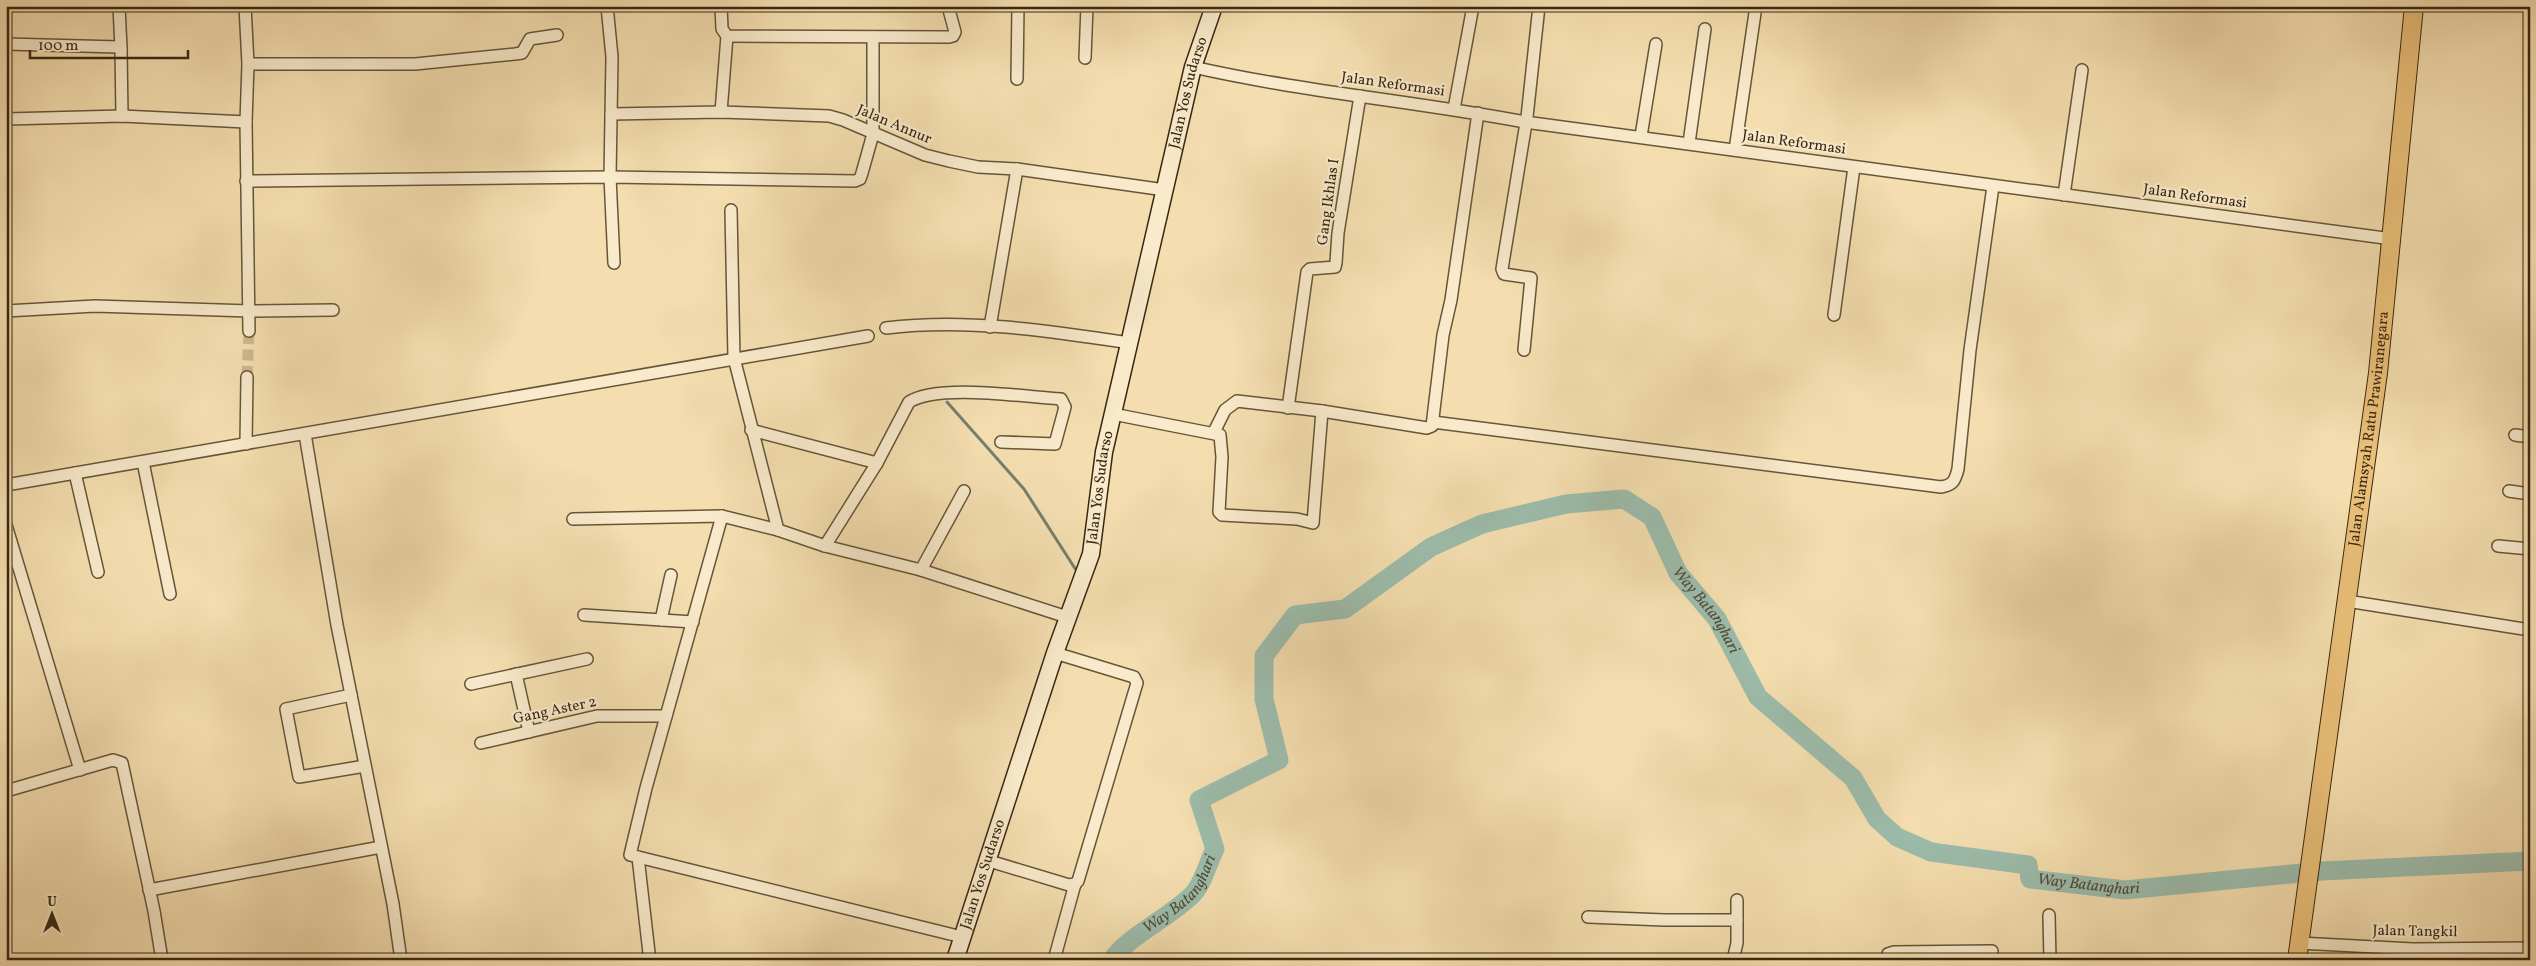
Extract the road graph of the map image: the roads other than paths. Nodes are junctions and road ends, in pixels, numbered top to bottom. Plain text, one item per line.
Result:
1 (119, 6) edge
2 (245, 6) edge
3 (607, 6) edge
4 (722, 6) edge
5 (948, 6) edge
6 (1018, 6) edge
7 (1087, 6) edge
8 (1214, 6) edge
9 (1473, 6) edge
10 (1540, 6) edge
11 (1756, 6) edge
12 (2414, 6) edge
13 (1705, 29) dead end
14 (556, 34) dead end
15 (727, 36) junction
16 (873, 37) junction
17 (6, 44) edge
18 (1656, 44) dead end
19 (121, 50) junction
20 (1085, 58) dead end
21 (248, 64) junction
22 (1193, 67) junction
23 (2082, 70) dead end
24 (1017, 79) dead end
25 (1360, 96) junction
26 (1454, 109) junction
27 (722, 112) junction
28 (1478, 113) junction
29 (611, 114) junction
30 (122, 116) junction
31 (6, 119) edge
32 (246, 122) junction
33 (1525, 122) junction
34 (873, 134) junction
35 (1641, 136) junction
36 (1688, 143) junction
37 (1735, 150) junction
38 (1854, 167) junction
39 (1017, 169) junction
40 (610, 177) junction
41 (246, 181) junction
42 (1993, 186) junction
43 (1165, 190) junction
44 (2064, 195) junction
45 (731, 210) dead end
46 (2392, 239) junction
47 (614, 263) dead end
48 (250, 310) junction
49 (333, 310) dead end
50 (6, 311) edge
51 (1834, 315) dead end
52 (990, 327) junction
53 (886, 328) dead end
54 (249, 331) tunnel mouth
55 (868, 336) dead end
56 (1130, 343) junction
57 (1524, 350) dead end
58 (734, 358) junction
59 (246, 376) tunnel mouth
60 (1288, 408) junction
61 (1322, 411) junction
62 (1113, 414) junction
63 (1433, 422) junction
64 (751, 430) junction
65 (1214, 432) junction
66 (304, 434) junction
67 (2515, 435) dead end
68 (2530, 437) edge
69 (1001, 442) dead end
70 (246, 444) junction
71 (143, 462) junction
72 (877, 463) junction
73 (75, 473) junction
74 (6, 485) edge
75 (964, 491) dead end
76 (2509, 491) dead end
77 (2530, 494) edge
78 (722, 516) junction
79 (573, 519) dead end
80 (6, 525) edge
81 (778, 530) junction
82 (825, 546) junction
83 (2498, 546) dead end
84 (2530, 549) edge
85 (921, 570) junction
86 (98, 572) dead end
87 (671, 575) dead end
88 (170, 594) dead end
89 (2347, 601) junction
90 (584, 615) dead end
91 (1067, 617) junction
92 (661, 620) junction
93 (693, 622) junction
94 (2530, 630) edge
95 (1055, 653) junction
96 (587, 659) dead end
97 (516, 674) junction
98 (471, 684) dead end
99 (351, 695) junction
100 (666, 716) junction
101 (529, 732) junction
102 (481, 743) dead end
103 (365, 766) junction
104 (80, 770) junction
105 (6, 791) edge
106 (381, 847) junction
107 (638, 857) junction
108 (986, 860) junction
109 (1075, 884) junction
110 (149, 890) junction
111 (1737, 900) dead end
112 (2049, 915) dead end
113 (1588, 917) dead end
114 (1737, 920) junction
115 (962, 937) junction
116 (2530, 948) edge
117 (1992, 950) dead end
118 (2298, 951) edge
119 (2421, 954) edge
120 (162, 960) edge
121 (401, 960) edge
122 (647, 960) edge
123 (955, 960) edge
124 (1054, 960) edge
125 (1733, 960) edge
126 (1887, 960) edge
127 (2050, 960) edge

1 - 19 street
2 - 21 street
3 - 29 street
4 - 15 street
5 - 16 street
6 - 24 street
7 - 20 street
8 - 22 street, Jalan Yos Sudarso
9 - 26 street
10 - 33 street
11 - 37 street
12 - 46 main road, Jalan Alamsyah Ratu Prawiranegara
13 - 36 street
14 - 21 street
15 - 16 street
15 - 27 street
16 - 34 street
17 - 19 street
18 - 35 street
19 - 30 street
21 - 32 street
22 - 25 street, Jalan Reformasi
22 - 43 street, Jalan Yos Sudarso
23 - 44 street
25 - 26 street, Jalan Reformasi
25 - 60 street, Gang Ikhlas I
26 - 28 street, Jalan Reformasi
27 - 29 street, Jalan Annur
27 - 34 street, Jalan Annur
28 - 33 street, Jalan Reformasi
28 - 63 street
29 - 40 street
30 - 31 street
30 - 32 street
32 - 41 street
33 - 35 street, Jalan Reformasi
33 - 57 street
34 - 39 street, Jalan Annur
34 - 40 street
35 - 36 street, Jalan Reformasi
36 - 37 street, Jalan Reformasi
37 - 38 street, Jalan Reformasi
38 - 42 street, Jalan Reformasi
38 - 51 street
39 - 43 street, Jalan Annur
39 - 52 street
40 - 41 street
40 - 47 street
41 - 48 street
42 - 44 street, Jalan Reformasi
42 - 63 street
43 - 56 street, Jalan Yos Sudarso
44 - 46 street, Jalan Reformasi
45 - 58 street
46 - 89 main road, Jalan Alamsyah Ratu Prawiranegara
48 - 49 street
48 - 50 street
48 - 54 street
52 - 53 street
52 - 56 street
55 - 58 street
56 - 62 street, Jalan Yos Sudarso
58 - 64 street
58 - 66 street
59 - 70 street
60 - 61 street
60 - 65 street
61 - 63 street
61 - 65 street
62 - 65 street
62 - 91 street, Jalan Yos Sudarso
64 - 72 street
64 - 81 street
66 - 70 street
66 - 99 street
67 - 68 street
69 - 72 street
70 - 71 street
71 - 73 street
71 - 88 street
72 - 82 street
73 - 74 street
73 - 86 street
75 - 85 street
76 - 77 street
78 - 79 street
78 - 81 street
78 - 93 street
80 - 104 street
81 - 82 street
82 - 85 street
83 - 84 street
85 - 91 street
87 - 92 street
89 - 94 street
89 - 118 main road, Jalan Alamsyah Ratu Prawiranegara
90 - 92 street
91 - 95 street, Jalan Yos Sudarso
92 - 93 street
93 - 100 street
95 - 108 street, Jalan Yos Sudarso
95 - 109 street
96 - 97 street
97 - 98 street
97 - 101 street
99 - 103 street
99 - 103 street
100 - 101 street, Gang Aster 2
100 - 107 street
101 - 102 street, Gang Aster 2
103 - 106 street
104 - 105 street
104 - 110 street
106 - 110 street
106 - 121 street
107 - 115 street
107 - 122 street
108 - 109 street
108 - 115 street, Jalan Yos Sudarso
109 - 124 street
110 - 120 street
111 - 114 street
112 - 127 street
113 - 114 street
114 - 125 street
115 - 123 street, Jalan Yos Sudarso
116 - 119 street, Jalan Tangkil
117 - 126 street
118 - 119 street, Jalan Tangkil

